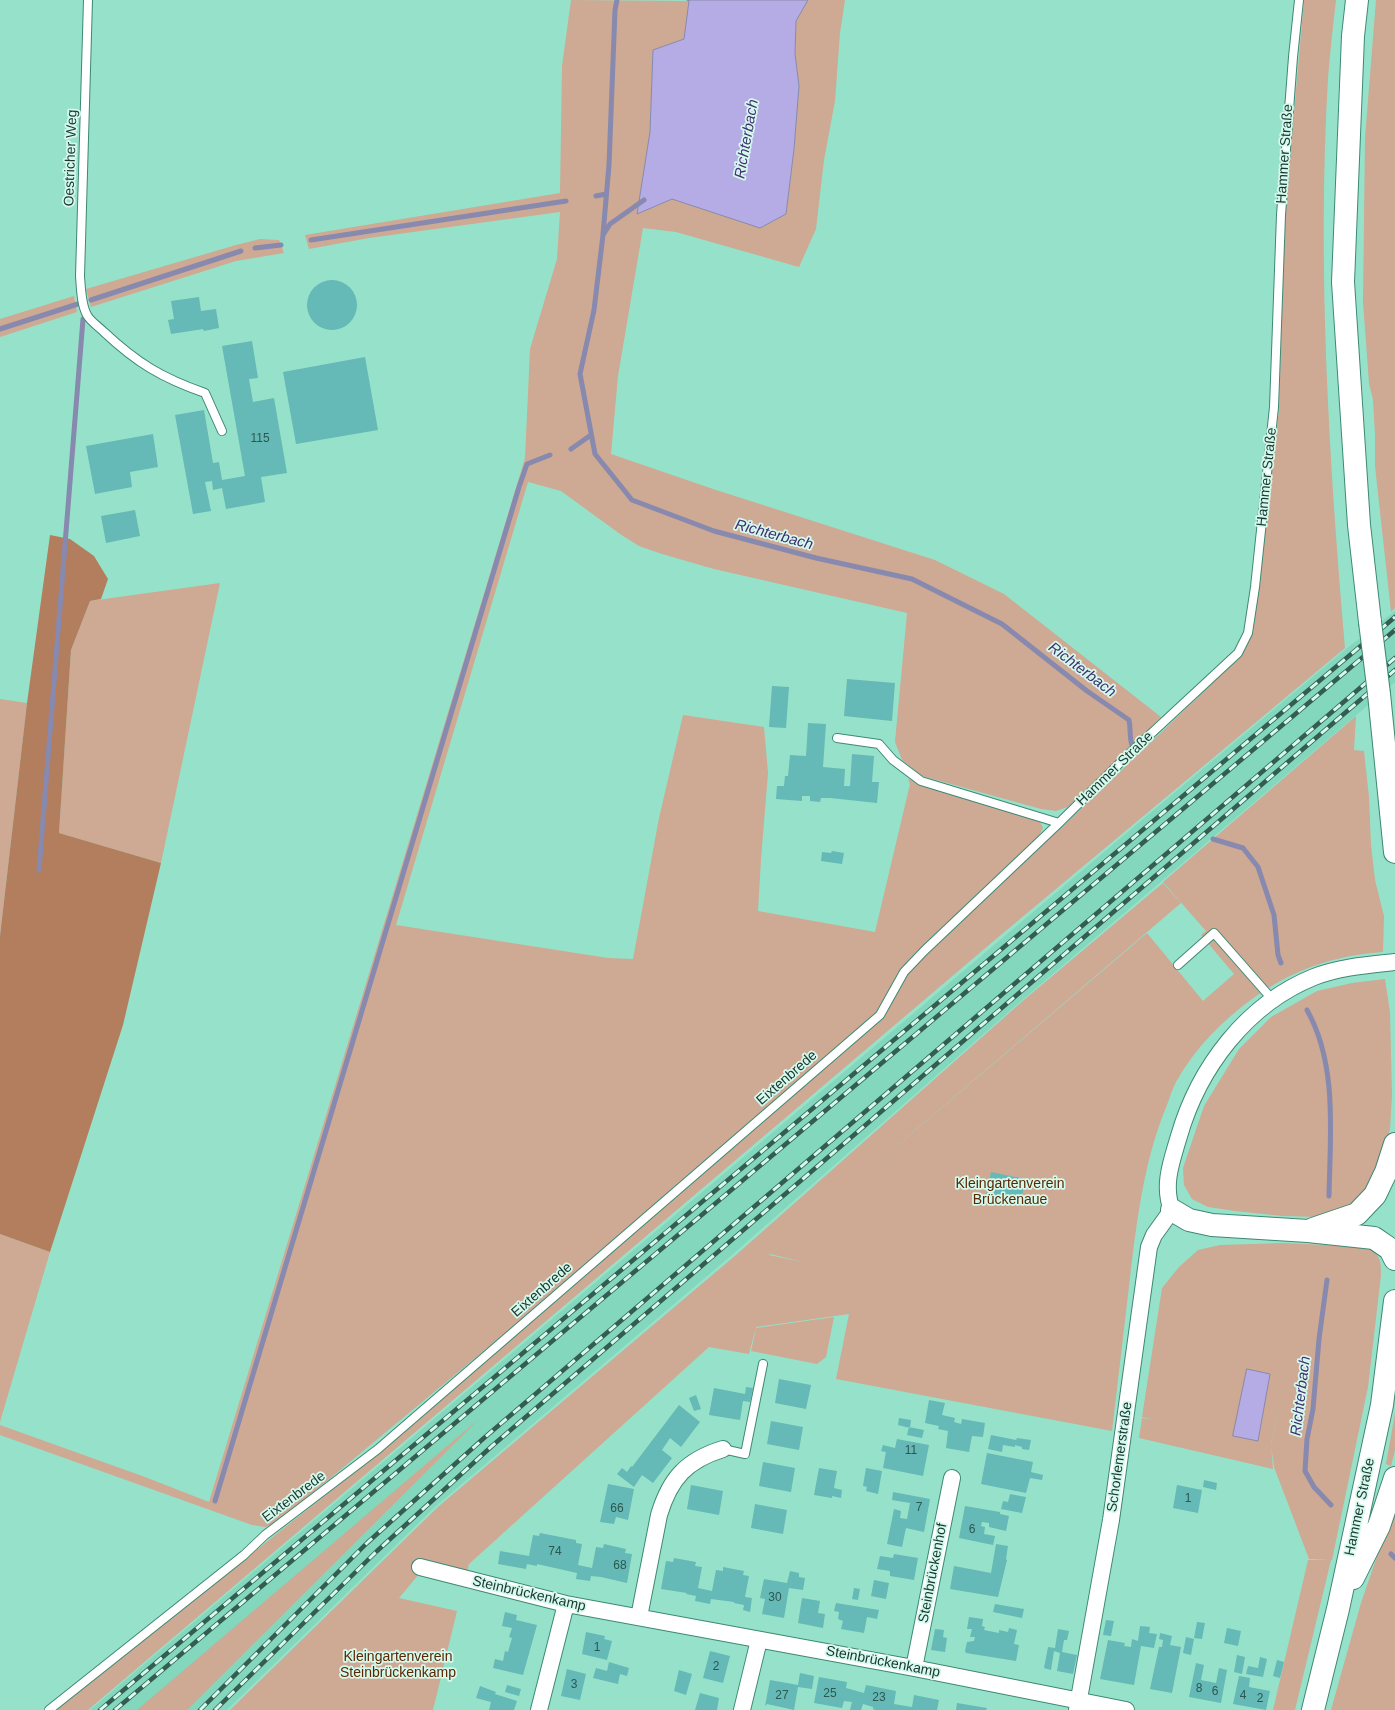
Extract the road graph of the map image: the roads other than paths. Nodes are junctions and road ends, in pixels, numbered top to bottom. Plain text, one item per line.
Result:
1 (88, 0) edge
2 (1299, 0) edge
3 (1357, 0) edge
4 (222, 431) dead end
5 (837, 738) dead end
6 (1059, 823) junction
7 (1395, 852) edge
8 (1020, 859) joint
9 (1395, 962) edge
10 (1178, 964) dead end
11 (1272, 1000) junction
12 (1395, 1144) edge
13 (1172, 1210) junction
14 (1308, 1231) junction
15 (1395, 1259) edge
16 (1395, 1301) edge
17 (763, 1364) dead end
18 (723, 1449) joint
19 (952, 1478) dead end
20 (1395, 1478) edge
21 (420, 1567) dead end
22 (566, 1604) junction
23 (1338, 1610) junction
24 (639, 1617) junction
25 (759, 1640) junction
26 (914, 1668) junction
27 (1078, 1705) edge
28 (49, 1710) edge
29 (539, 1710) edge
30 (742, 1710) edge
31 (1126, 1710) edge
32 (1313, 1710) edge

1 - 4 lane, Oestricher Weg
2 - 6 lane, Hammer Straße
3 - 7 main road, bridge
5 - 6 lane
6 - 8 lane, Hammer Straße
8 - 28 lane, Eixtenbrede
9 - 11 street
10 - 11 lane
11 - 13 street
12 - 14 main road
13 - 14 main road
13 - 27 street, Schorlemerstraße
14 - 15 main road
16 - 23 main road, Hammer Straße
17 - 18 lane
18 - 24 street
19 - 26 street, Steinbrückenhof
20 - 23 main road
21 - 22 street, Steinbrückenkamp
22 - 24 street, Steinbrückenkamp
22 - 29 street
23 - 32 main road, Hammer Straße
24 - 25 street, Steinbrückenkamp
25 - 26 street, Steinbrückenkamp
25 - 30 street
26 - 27 street, Steinbrückenkamp
27 - 31 street, Steinbrückenkamp

